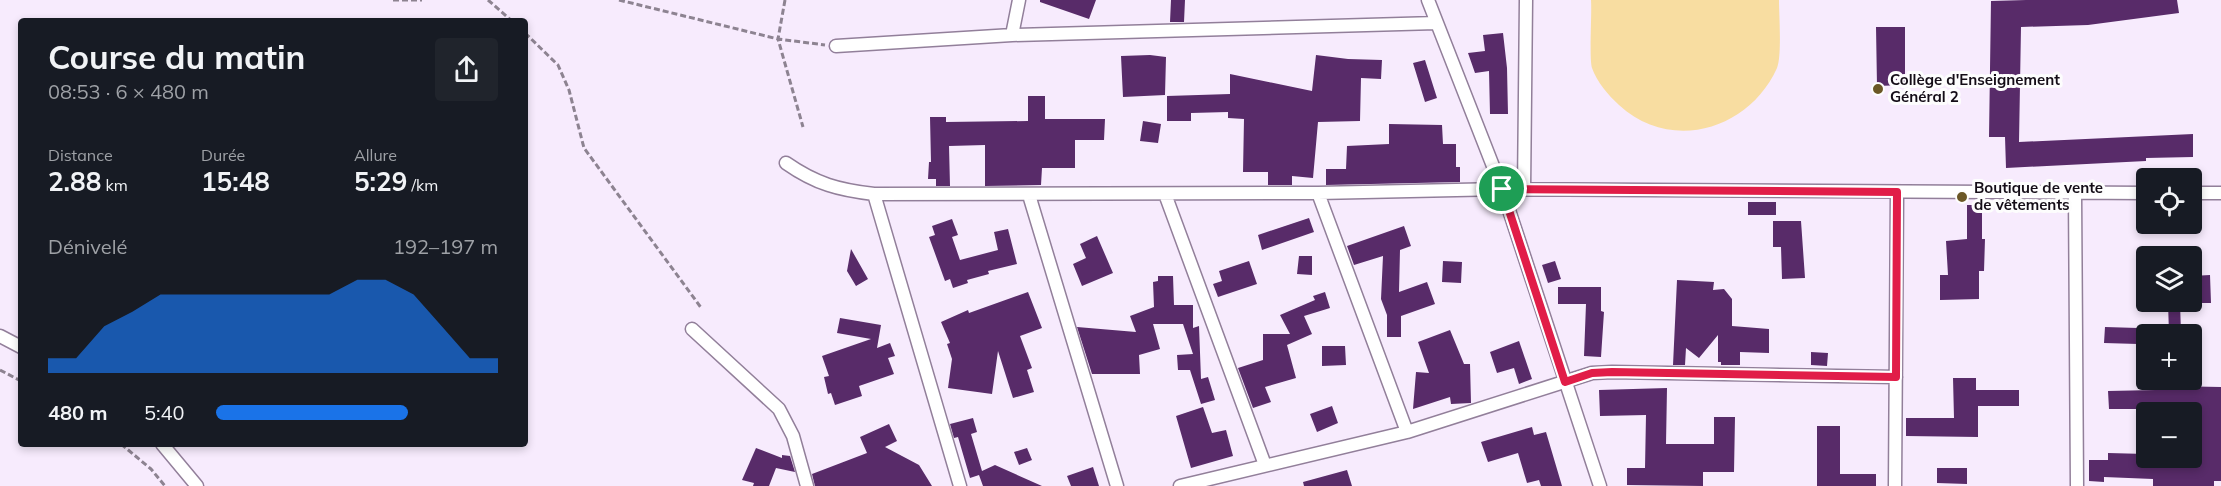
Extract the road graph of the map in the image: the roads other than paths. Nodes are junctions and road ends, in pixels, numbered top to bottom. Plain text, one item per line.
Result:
1 (1019, 0) edge
2 (1428, 0) edge
3 (1526, 0) edge
4 (1436, 23) junction
5 (1012, 35) junction
6 (836, 46) road end
7 (786, 163) dead end
8 (1502, 189) junction
9 (1524, 190) junction
10 (1897, 192) junction
11 (2075, 193) junction
12 (2136, 193) edge
13 (2202, 193) edge
14 (2221, 193) edge
15 (874, 194) junction
16 (1165, 194) junction
17 (1318, 194) junction
18 (1029, 195) junction
19 (692, 329) dead end
20 (0, 336) edge
21 (18, 345) edge
22 (1896, 377) junction
23 (1565, 382) junction
24 (1407, 432) junction
25 (164, 447) edge
26 (1264, 465) junction
27 (197, 486) edge
28 (807, 486) edge
29 (960, 486) edge
30 (1118, 486) edge
31 (1180, 486) edge
32 (1600, 486) edge
33 (1894, 486) edge
34 (2077, 486) edge

1 - 5 street
2 - 4 street
3 - 9 street
4 - 5 street
4 - 8 street
5 - 6 street
7 - 15 street
8 - 9 street
8 - 17 street
8 - 23 street
9 - 10 street
10 - 11 street
10 - 22 street
11 - 12 street
11 - 34 street
13 - 14 street
15 - 18 street
15 - 29 street
16 - 17 street
16 - 18 street
16 - 26 street
17 - 24 street
18 - 30 street
19 - 28 street
20 - 21 street
22 - 23 street
22 - 33 street
23 - 24 street
23 - 32 street
24 - 26 street
25 - 27 street
26 - 31 street

